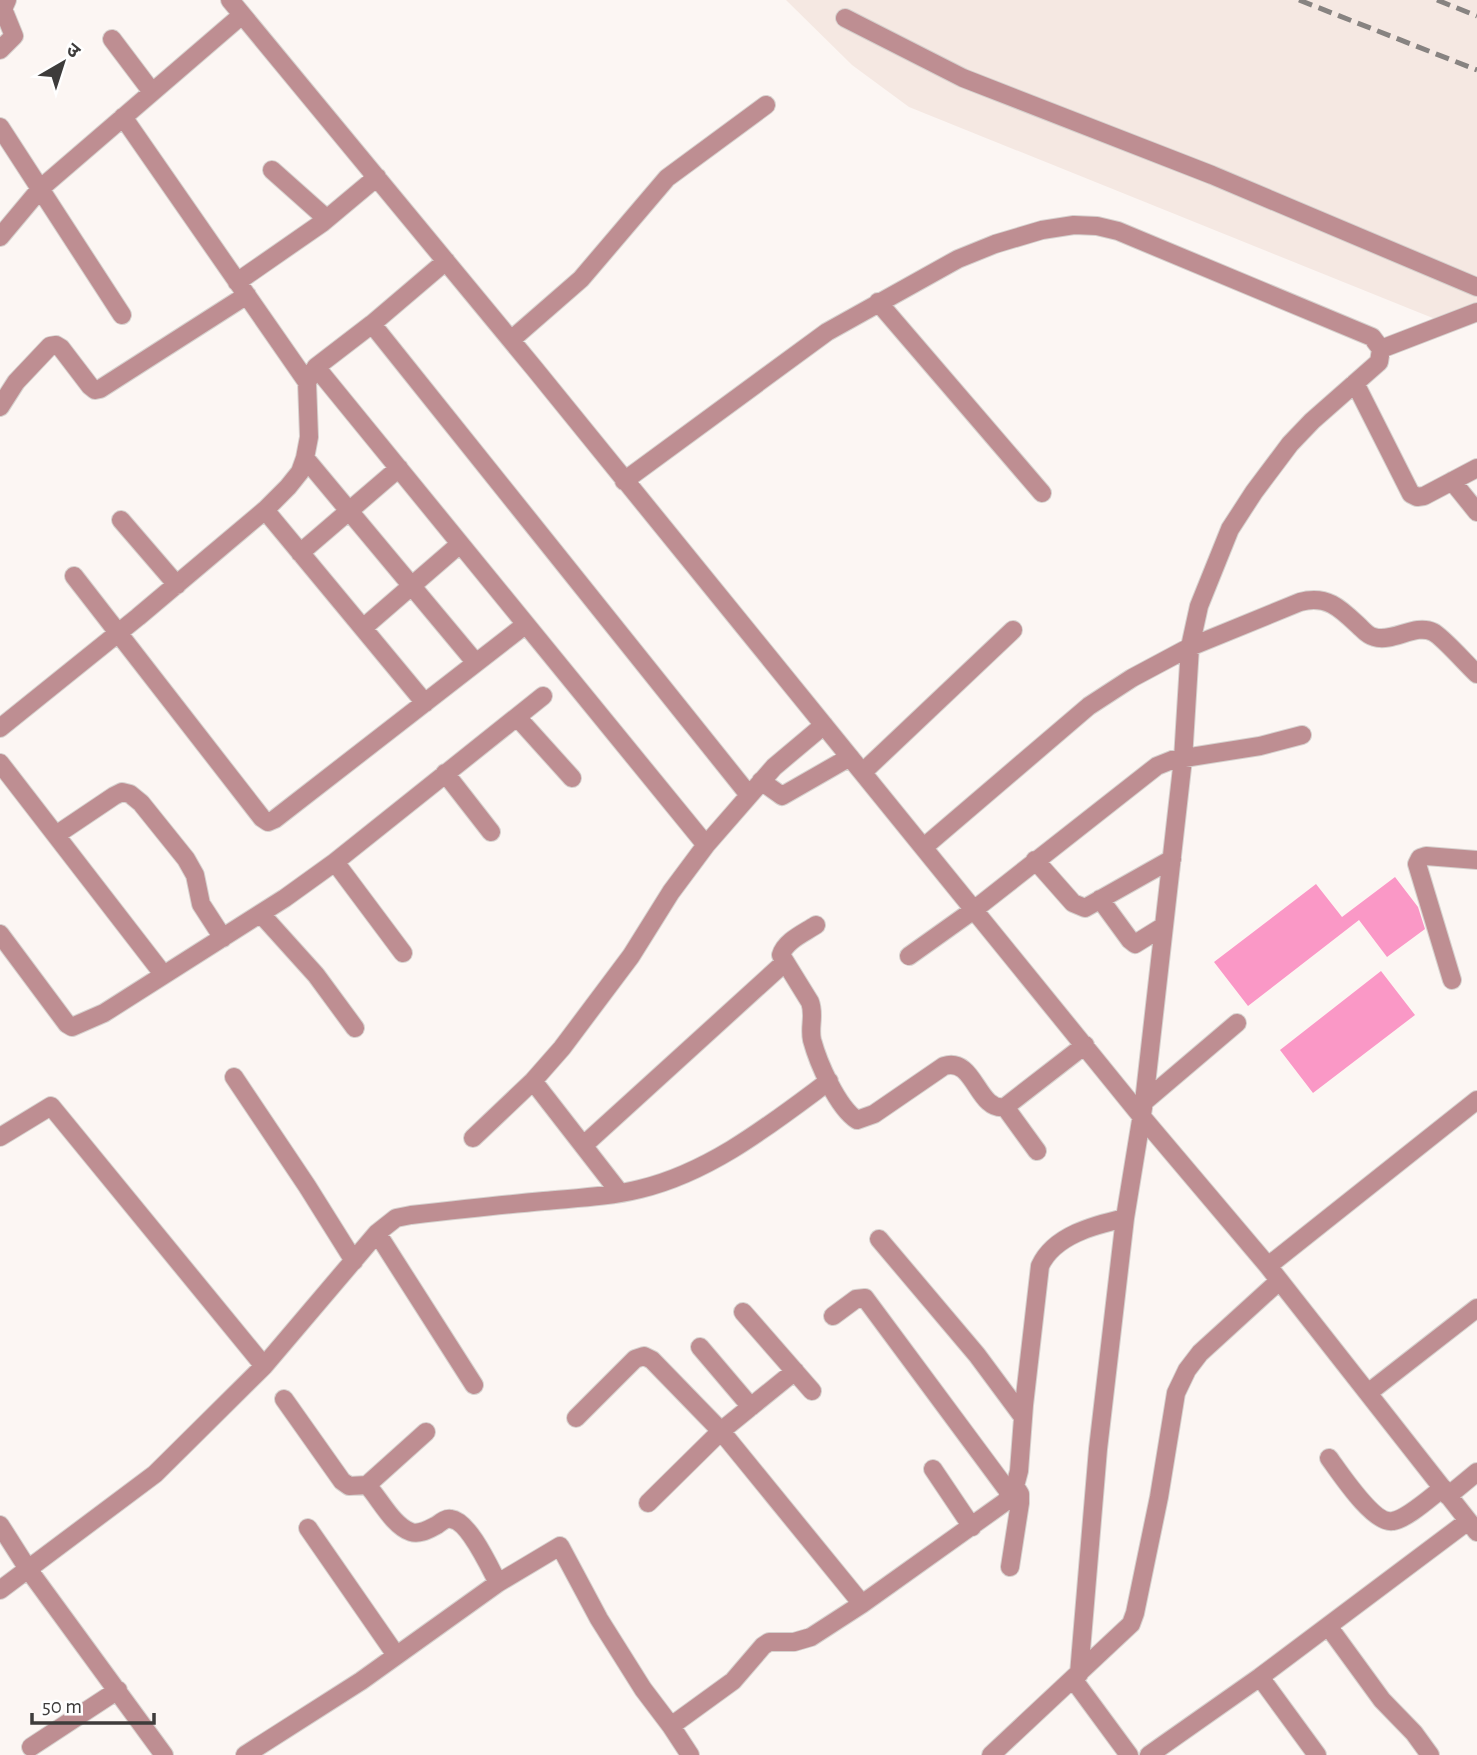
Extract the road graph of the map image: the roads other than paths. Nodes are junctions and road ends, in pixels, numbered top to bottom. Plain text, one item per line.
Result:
1 (6, 0) edge
2 (230, 0) edge
3 (242, 15) junction
4 (845, 18) dead end
5 (112, 39) dead end
6 (0, 50) edge
7 (152, 92) junction
8 (766, 105) dead end
9 (123, 117) junction
10 (0, 127) edge
11 (272, 170) dead end
12 (377, 177) junction
13 (41, 188) junction
14 (327, 219) junction
15 (0, 237) edge
16 (446, 261) junction
17 (1477, 287) edge
18 (242, 288) junction
19 (878, 302) junction
20 (1477, 312) edge
21 (122, 315) dead end
22 (372, 324) junction
23 (511, 340) junction
24 (1381, 349) junction
25 (311, 375) junction
26 (1355, 383) junction
27 (0, 407) edge
28 (305, 458) junction
29 (399, 467) junction
30 (1477, 468) edge
31 (624, 481) junction
32 (1452, 481) junction
33 (1042, 494) dead end
34 (265, 510) junction
35 (349, 510) junction
36 (1477, 512) edge
37 (121, 520) dead end
38 (460, 544) junction
39 (300, 553) junction
40 (74, 576) dead end
41 (177, 585) junction
42 (413, 585) junction
43 (525, 625) junction
44 (363, 628) junction
45 (1013, 631) dead end
46 (119, 633) junction
47 (1190, 647) junction
48 (476, 663) junction
49 (1477, 674) edge
50 (543, 696) dead end
51 (425, 703) junction
52 (517, 717) junction
53 (824, 725) junction
54 (0, 728) edge
55 (1302, 735) dead end
56 (850, 757) junction
57 (1183, 759) junction
58 (0, 763) edge
59 (863, 772) junction
60 (445, 773) junction
61 (572, 778) dead end
62 (761, 781) junction
63 (748, 795) junction
64 (491, 832) dead end
65 (56, 835) junction
66 (706, 845) junction
67 (924, 847) junction
68 (1172, 859) junction
69 (1035, 860) junction
70 (1477, 860) edge
71 (335, 862) junction
72 (1100, 899) junction
73 (975, 909) junction
74 (261, 914) junction
75 (816, 925) dead end
76 (1164, 926) junction
77 (0, 934) edge
78 (223, 938) junction
79 (403, 953) dead end
80 (908, 956) dead end
81 (784, 963) junction
82 (163, 974) junction
83 (1452, 980) dead end
84 (1237, 1023) dead end
85 (355, 1028) dead end
86 (1085, 1045) junction
87 (234, 1077) dead end
88 (533, 1081) junction
89 (829, 1081) junction
90 (1477, 1100) edge
91 (1005, 1107) junction
92 (1143, 1109) junction
93 (0, 1137) edge
94 (473, 1138) dead end
95 (584, 1144) junction
96 (1037, 1151) dead end
97 (620, 1193) junction
98 (1125, 1218) junction
99 (377, 1233) junction
100 (879, 1239) dead end
101 (354, 1261) junction
102 (1274, 1274) junction
103 (1477, 1308) edge
104 (743, 1312) dead end
105 (833, 1316) dead end
106 (700, 1347) dead end
107 (264, 1366) junction
108 (795, 1371) junction
109 (474, 1385) dead end
110 (812, 1391) dead end
111 (1368, 1393) junction
112 (284, 1399) dead end
113 (751, 1407) junction
114 (1023, 1417) junction
115 (576, 1418) dead end
116 (721, 1432) junction
117 (426, 1433) dead end
118 (1329, 1458) dead end
119 (933, 1469) dead end
120 (1477, 1472) edge
121 (367, 1485) junction
122 (1013, 1491) junction
123 (1446, 1492) junction
124 (648, 1503) dead end
125 (0, 1525) edge
126 (1473, 1526) edge
127 (972, 1527) junction
128 (308, 1528) dead end
129 (1010, 1567) dead end
130 (28, 1569) junction
131 (498, 1583) junction
132 (0, 1590) edge
133 (862, 1604) junction
134 (1328, 1626) junction
135 (396, 1655) junction
136 (1076, 1676) junction
137 (1260, 1677) junction
138 (118, 1690) junction
139 (671, 1726) junction
140 (31, 1747) dead end
141 (164, 1755) edge
142 (245, 1755) edge
143 (690, 1755) edge
144 (991, 1755) edge
145 (1129, 1755) edge
146 (1149, 1755) edge
147 (1317, 1755) edge
148 (1430, 1755) edge

1 - 6 street
2 - 3 street
3 - 7 street
3 - 12 street
4 - 17 street
5 - 7 street
7 - 9 street
8 - 23 street
9 - 13 street
9 - 18 street
10 - 13 street
11 - 14 street
12 - 14 street
12 - 16 street
13 - 15 street
13 - 21 street
14 - 18 street
16 - 22 street
16 - 23 street
18 - 25 street
18 - 27 street
19 - 24 street
19 - 31 street
19 - 33 street
20 - 24 street
22 - 25 street
22 - 63 street
23 - 31 street
24 - 26 street
25 - 28 street
25 - 29 street
26 - 32 street
26 - 47 street
28 - 34 street
28 - 35 street
29 - 35 street
29 - 38 street
30 - 32 street
31 - 53 street
32 - 36 street
34 - 39 street
34 - 41 street
35 - 39 street
35 - 42 street
37 - 41 street
38 - 42 street
38 - 43 street
39 - 44 street
40 - 46 street
41 - 46 street
42 - 44 street
42 - 48 street
43 - 48 street
43 - 66 street
44 - 51 street
45 - 59 street
46 - 51 street
46 - 54 street
47 - 49 street
47 - 57 street
47 - 67 street
48 - 51 street
50 - 52 street
52 - 60 street
52 - 61 street
53 - 56 street
53 - 62 street
55 - 57 street
56 - 59 street
56 - 62 street
57 - 68 street
57 - 69 street
58 - 65 street
59 - 67 street
60 - 64 street
60 - 71 street
62 - 63 street
63 - 66 street
65 - 78 street
65 - 82 street
66 - 88 street
67 - 73 street
68 - 72 street
68 - 76 street
69 - 72 street
69 - 73 street
70 - 83 street
71 - 74 street
71 - 79 street
72 - 76 street
73 - 80 street
73 - 86 street
74 - 78 street
74 - 85 street
75 - 81 street
76 - 92 street
77 - 82 street
78 - 82 street
81 - 89 street
81 - 95 street
84 - 92 street
86 - 91 street
86 - 92 street
87 - 101 street
88 - 94 street
88 - 95 street
89 - 91 street
89 - 97 street
90 - 102 street
91 - 96 street
92 - 98 street
92 - 102 street
93 - 107 street
95 - 97 street
97 - 99 street
98 - 114 street
98 - 136 street
99 - 101 street
99 - 109 street
100 - 114 street
101 - 107 street
102 - 111 street
102 - 136 street
103 - 111 street
104 - 108 street
105 - 122 street
106 - 113 street
107 - 130 street
108 - 110 street
108 - 113 street
111 - 123 street
112 - 121 street
113 - 116 street
114 - 122 street
115 - 116 street
116 - 124 street
116 - 133 street
117 - 121 street
118 - 123 street
119 - 127 street
120 - 123 street
121 - 131 street
122 - 127 street
122 - 129 street
123 - 126 street
125 - 130 street
126 - 134 street
127 - 133 street
128 - 135 street
130 - 132 street
130 - 138 street
131 - 135 street
131 - 139 street
133 - 139 street
134 - 137 street
134 - 148 street
135 - 142 street
136 - 144 street
136 - 145 street
137 - 146 street
137 - 147 street
138 - 140 street
138 - 141 street
139 - 143 street

